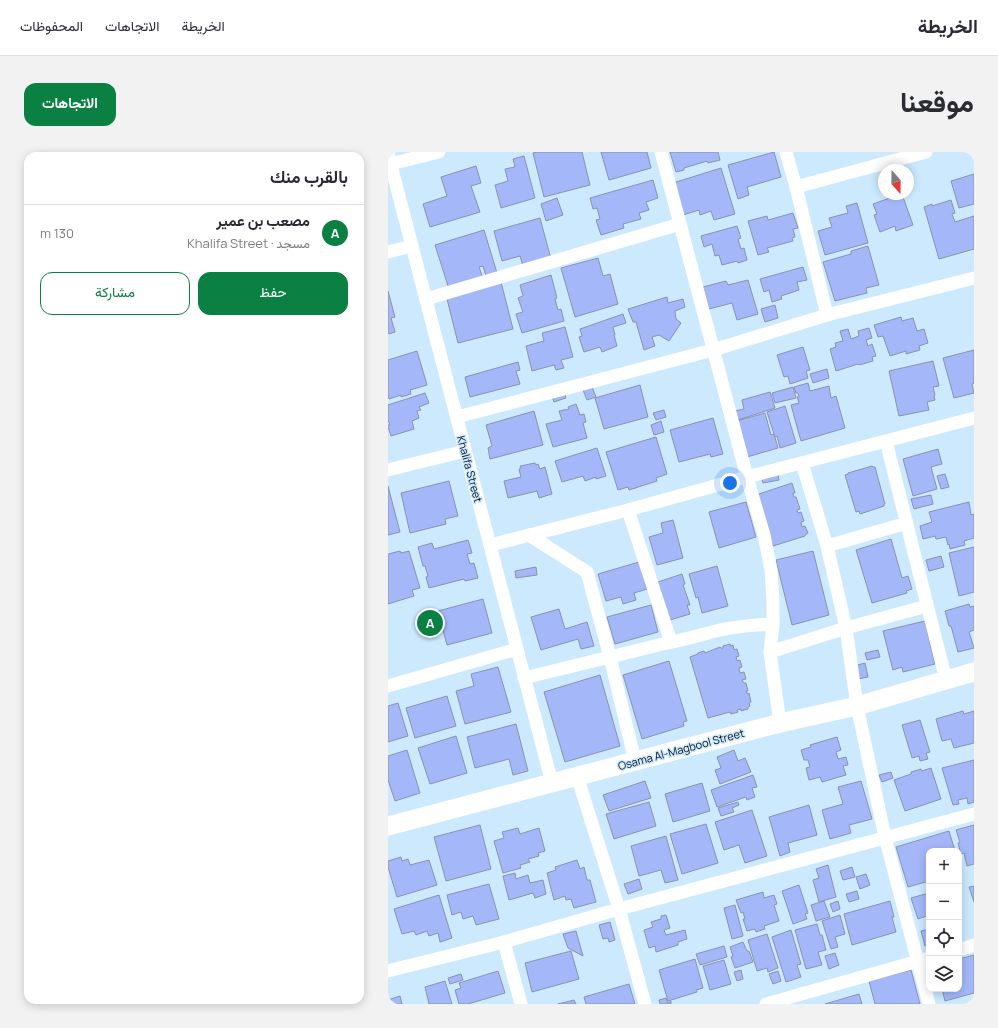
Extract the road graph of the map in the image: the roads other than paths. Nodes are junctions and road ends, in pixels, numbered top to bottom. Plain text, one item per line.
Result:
1 (439, 152) edge
2 (661, 152) edge
3 (786, 152) edge
4 (926, 152) edge
5 (888, 157) edge
6 (389, 159) edge
7 (796, 187) junction
8 (680, 224) junction
9 (412, 246) junction
10 (388, 252) edge
11 (974, 278) edge
12 (426, 299) junction
13 (827, 315) junction
14 (713, 350) junction
15 (457, 417) junction
16 (974, 418) edge
17 (886, 441) junction
18 (465, 451) junction
19 (802, 463) junction
20 (388, 470) edge
21 (746, 477) junction
22 (628, 510) junction
23 (907, 523) junction
24 (529, 535) junction
25 (490, 545) junction
26 (827, 546) junction
27 (927, 606) junction
28 (773, 624) junction
29 (846, 628) junction
30 (671, 642) junction
31 (517, 649) junction
32 (770, 652) junction
33 (610, 657) junction
34 (974, 672) edge
35 (524, 678) junction
36 (946, 680) junction
37 (388, 686) edge
38 (857, 706) junction
39 (780, 723) junction
40 (635, 761) junction
41 (577, 776) junction
42 (552, 783) junction
43 (974, 814) edge
44 (388, 826) edge
45 (885, 838) junction
46 (619, 909) junction
47 (504, 942) junction
48 (974, 945) edge
49 (962, 949) edge
50 (923, 960) edge
51 (388, 971) edge
52 (520, 1004) edge
53 (645, 1004) edge
54 (766, 1004) edge
55 (929, 1004) edge

1 - 6 street
2 - 8 street
3 - 7 street
4 - 5 street
5 - 7 street
6 - 9 street, Khalifa Street
7 - 13 street
8 - 12 street
8 - 14 street
9 - 10 street
9 - 12 street, Khalifa Street
11 - 13 street
12 - 15 street, Khalifa Street
13 - 14 street
14 - 15 street
14 - 21 street
15 - 18 street, Khalifa Street
16 - 17 street
17 - 19 street
17 - 23 street
18 - 20 street
18 - 25 street, Khalifa Street
19 - 21 street
19 - 26 street
21 - 22 street
21 - 28 street
22 - 24 street
22 - 30 street
23 - 26 street
23 - 27 street
24 - 25 street
24 - 33 street
25 - 31 street, Khalifa Street
26 - 29 street
27 - 29 street
27 - 36 street
28 - 30 street
28 - 32 street
29 - 32 street
29 - 38 street
30 - 33 street
31 - 35 street, Khalifa Street
31 - 37 street
32 - 39 street
33 - 35 street
33 - 40 street
34 - 36 street, Osama Al-Magbool Street
35 - 42 street, Khalifa Street
36 - 38 street, Osama Al-Magbool Street
38 - 39 street, Osama Al-Magbool Street
38 - 45 street
39 - 40 street, Osama Al-Magbool Street
40 - 41 street, Osama Al-Magbool Street
41 - 42 street, Osama Al-Magbool Street
41 - 46 street
42 - 44 street, Osama Al-Magbool Street
43 - 45 street
45 - 46 street
45 - 50 street
46 - 47 street
46 - 53 street
47 - 51 street
47 - 52 street
48 - 49 street
50 - 54 street
50 - 55 street

